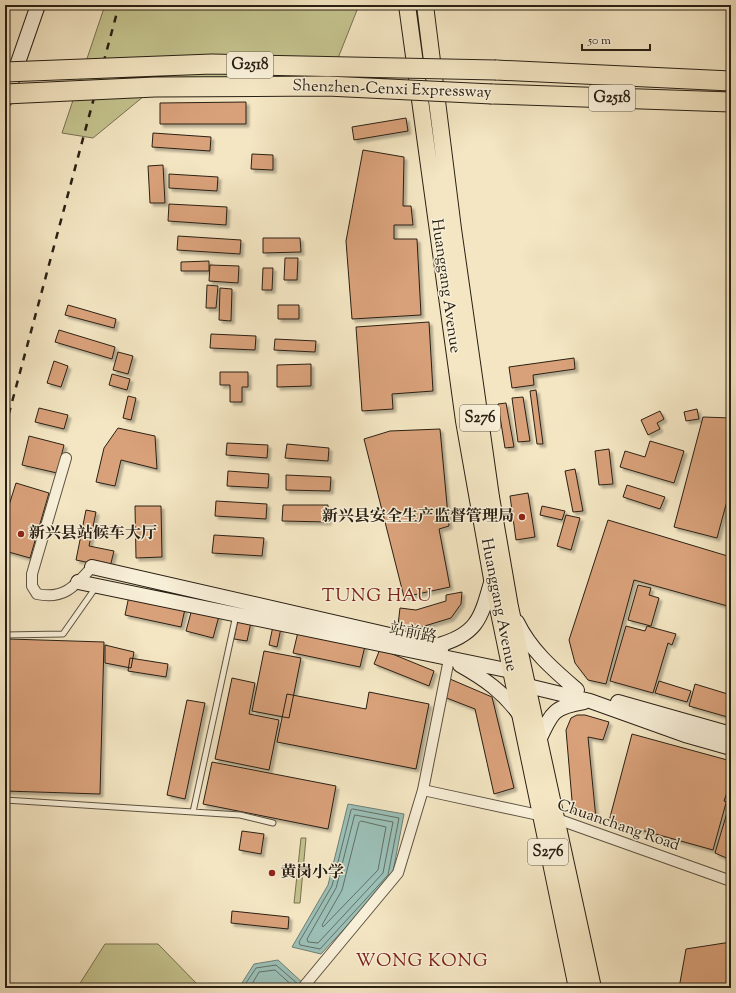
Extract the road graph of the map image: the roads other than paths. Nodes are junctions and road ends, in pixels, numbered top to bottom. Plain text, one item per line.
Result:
1 (38, 5) edge
2 (407, 5) edge
3 (425, 5) edge
4 (5, 72) edge
5 (731, 80) edge
6 (5, 94) edge
7 (5, 100) edge
8 (731, 102) edge
9 (453, 229) junction
10 (437, 231) junction
11 (66, 458) dead end
12 (92, 568) joint
13 (492, 579) junction
14 (78, 582) junction
15 (96, 586) junction
16 (239, 600) junction
17 (510, 607) junction
18 (236, 615) junction
19 (5, 635) edge
20 (435, 646) junction
21 (449, 659) junction
22 (510, 667) junction
23 (527, 682) junction
24 (577, 690) junction
25 (590, 701) junction
26 (520, 715) junction
27 (731, 734) edge
28 (540, 738) junction
29 (731, 748) edge
30 (423, 790) junction
31 (5, 800) edge
32 (193, 812) junction
33 (549, 818) junction
34 (273, 823) dead end
35 (731, 881) edge
36 (305, 988) edge
37 (577, 988) edge
38 (593, 988) edge

1 - 7 street
2 - 10 main road, Huanggang Avenue / S276
3 - 9 main road, Huanggang Avenue / S276
4 - 5 highway, Shenzhen-Cenxi Expressway / G2518, bridge
6 - 8 highway, Shenzhen-Cenxi Expressway / G2518, bridge
9 - 10 main road
9 - 17 main road, Huanggang Avenue / S276
10 - 13 main road, Huanggang Avenue / S276
11 - 14 street
12 - 14 street
12 - 16 street, 站前路
13 - 20 street
13 - 22 main road, Huanggang Avenue / S276
14 - 15 street, 站前路
15 - 18 street, 站前路
15 - 19 lane
16 - 18 lane
16 - 20 street, 站前路
17 - 23 main road, Huanggang Avenue / S276
17 - 24 street
18 - 21 street, 站前路
18 - 32 lane
20 - 22 street, 站前路
21 - 22 street, 站前路
21 - 26 street
21 - 30 street
22 - 23 street
22 - 26 main road, Huanggang Avenue / S276
23 - 24 street
23 - 25 street
23 - 28 main road, Huanggang Avenue / S276
24 - 27 street
25 - 28 street
25 - 29 street
26 - 33 main road, Huanggang Avenue / S276
28 - 33 main road, Huanggang Avenue / S276
30 - 33 street, Chuanchang Road
30 - 36 street
31 - 32 lane
32 - 34 lane
33 - 35 street, Chuanchang Road
33 - 37 main road, Huanggang Avenue / S276
33 - 38 main road, Huanggang Avenue / S276

